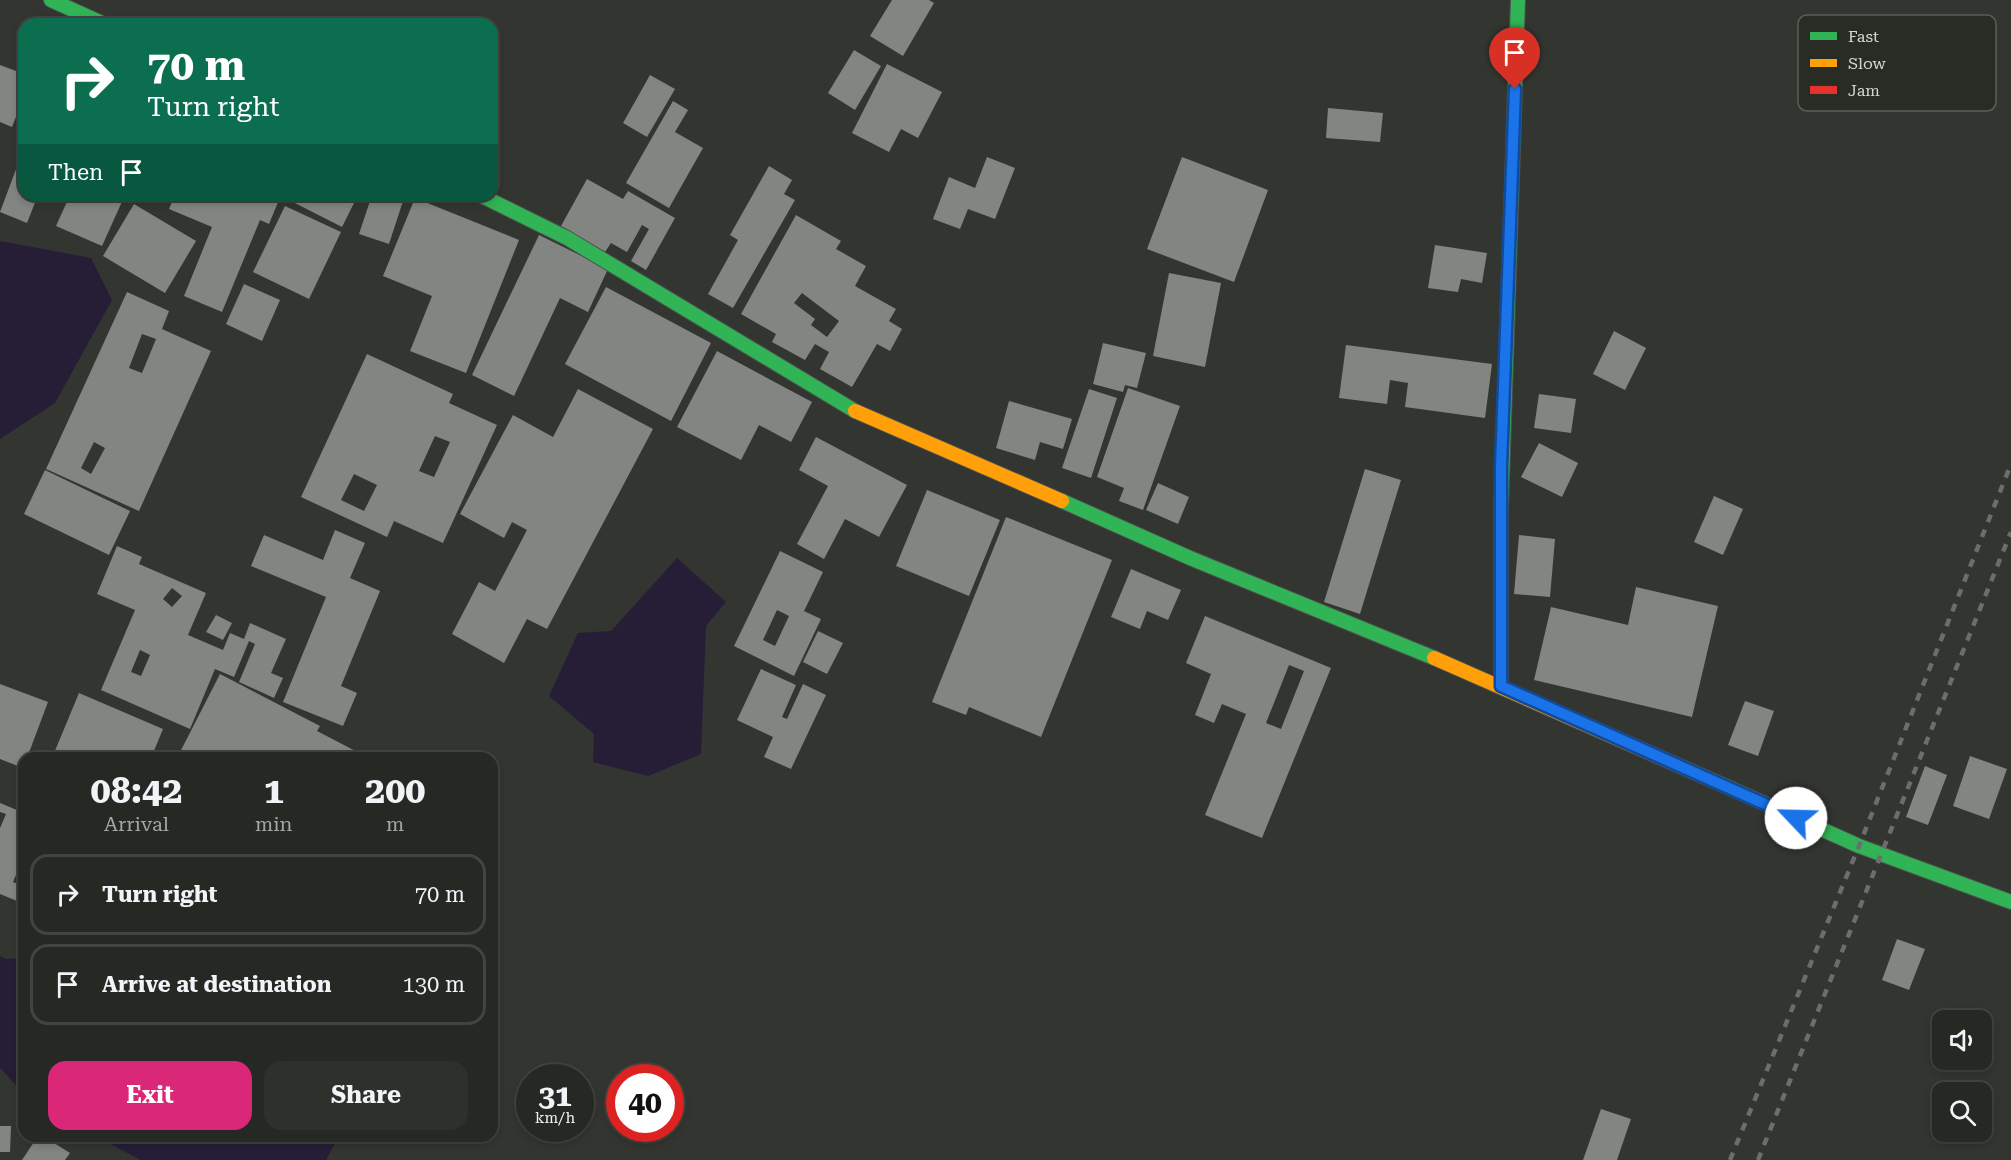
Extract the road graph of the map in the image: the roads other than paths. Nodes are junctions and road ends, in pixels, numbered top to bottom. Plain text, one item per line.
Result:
1 (51, 0) edge
2 (1518, 0) edge
3 (91, 18) edge
4 (492, 201) edge
5 (1501, 686) junction
6 (2011, 902) edge

1 - 3 street
2 - 5 street
4 - 5 street
5 - 6 street

